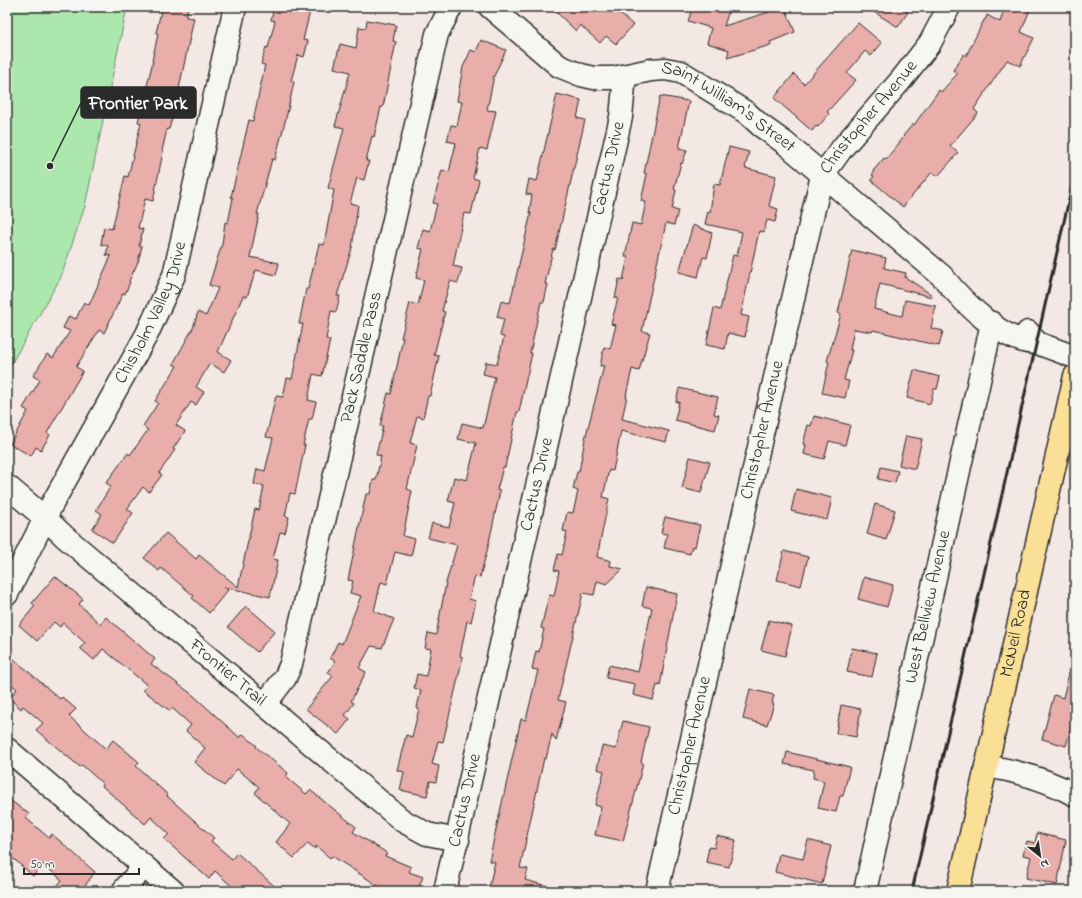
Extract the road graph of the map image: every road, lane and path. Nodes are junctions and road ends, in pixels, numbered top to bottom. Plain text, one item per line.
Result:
1 (235, 7) edge
2 (451, 7) edge
3 (490, 7) edge
4 (949, 7) edge
5 (625, 76) junction
6 (822, 176) junction
7 (942, 276) junction
8 (992, 323) junction
9 (1028, 341) junction
10 (1075, 358) edge
11 (1075, 376) edge
12 (978, 381) junction
13 (7, 486) edge
14 (45, 518) junction
15 (7, 594) edge
16 (265, 704) junction
17 (7, 749) edge
18 (986, 766) junction
19 (1075, 795) edge
20 (458, 840) junction
21 (144, 866) junction
22 (123, 891) edge
23 (173, 891) edge
24 (445, 891) edge
25 (658, 891) edge
26 (865, 891) edge
27 (958, 891) edge

1 - 14 street, Chisholm Valley Drive
2 - 16 street, Pack Saddle Pass
3 - 5 street, Saint William's Street
4 - 6 street, Christopher Avenue
5 - 6 street, Saint William's Street
5 - 20 street, Cactus Drive
6 - 7 street, Saint William's Street
6 - 25 street, Christopher Avenue
7 - 8 street, Saint William's Street
7 - 9 street, Saint William's Street
8 - 9 street, Saint William's Street
8 - 12 street, West Bellview Avenue
9 - 10 street, Saint William's Street
9 - 12 street
11 - 18 main road, McNeil Road
12 - 26 street, West Bellview Avenue
13 - 14 street, Frontier Trail
14 - 15 street, Chisholm Valley Drive
14 - 16 street, Frontier Trail
16 - 20 street, Frontier Trail
17 - 21 street
18 - 19 street
18 - 27 main road, McNeil Road
20 - 24 street, Cactus Drive
21 - 22 street
21 - 23 street

